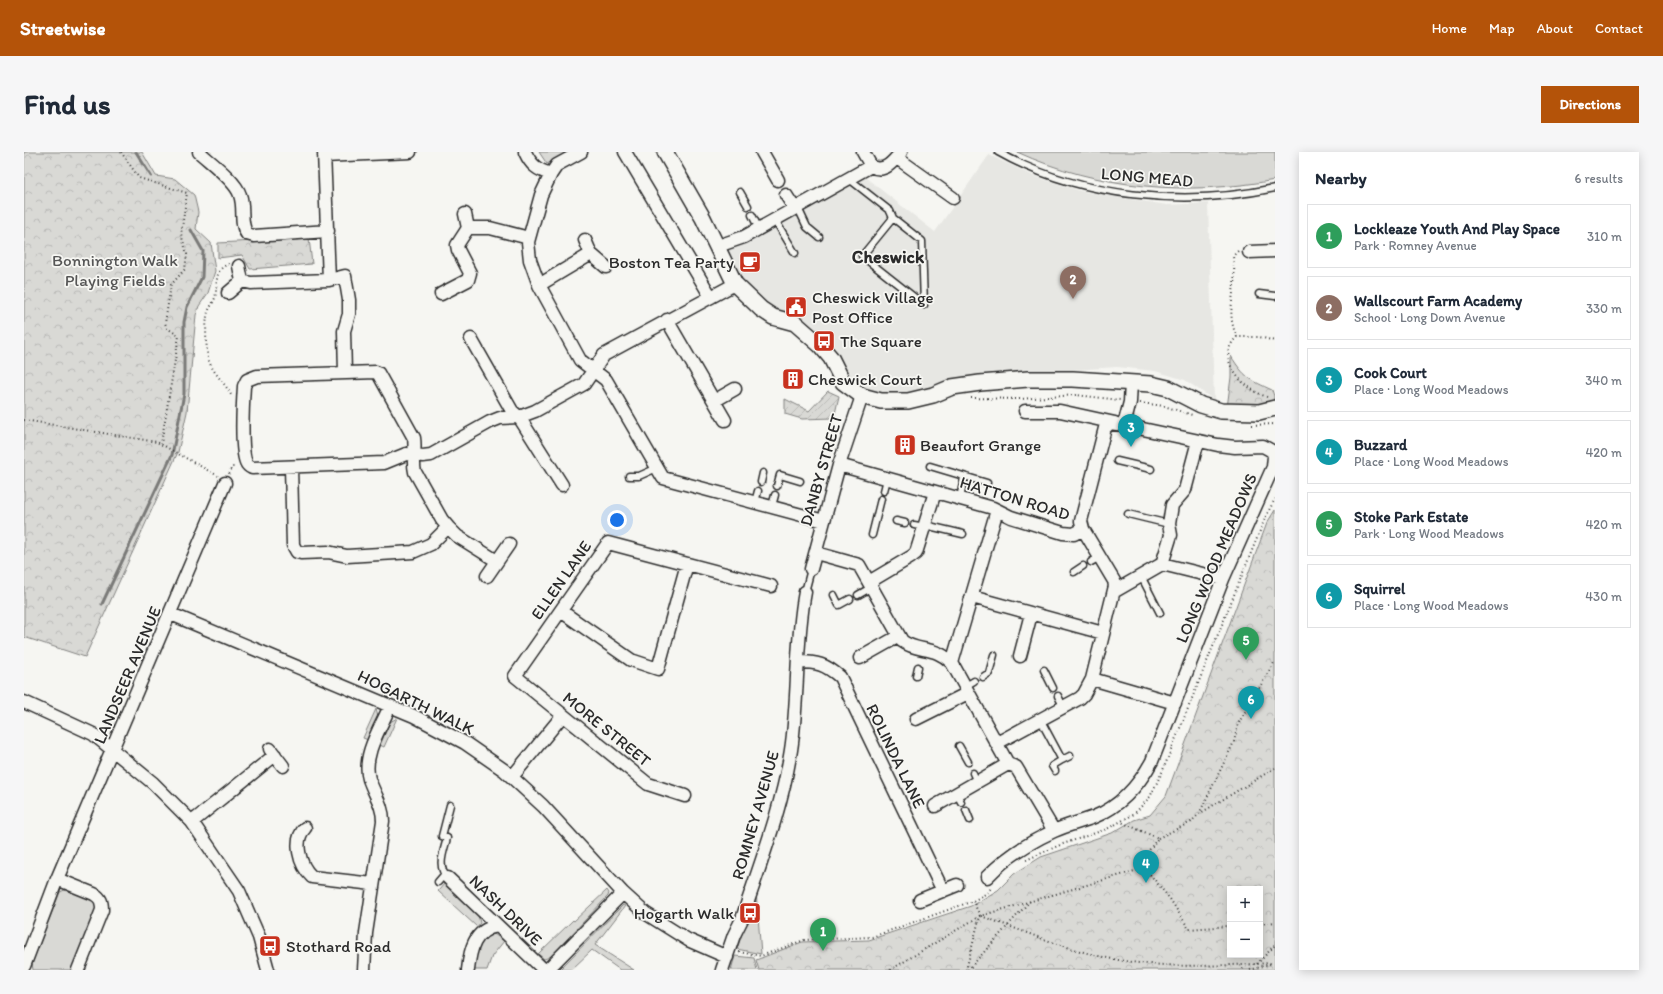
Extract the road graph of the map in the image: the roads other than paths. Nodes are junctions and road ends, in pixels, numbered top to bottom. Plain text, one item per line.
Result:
1 (199, 152) edge
2 (410, 152) edge
3 (524, 152) edge
4 (582, 152) edge
5 (625, 152) edge
6 (665, 152) edge
7 (762, 152) edge
8 (863, 152) edge
9 (998, 152) edge
10 (324, 154) edge
11 (899, 155) edge
12 (871, 166) junction
13 (551, 174) junction
14 (848, 178) junction
15 (778, 180) dead end
16 (1275, 188) edge
17 (740, 192) dead end
18 (786, 195) dead end
19 (953, 198) dead end
20 (748, 206) dead end
21 (797, 208) junction
22 (465, 214) dead end
23 (752, 215) dead end
24 (893, 218) junction
25 (775, 220) junction
26 (468, 228) junction
27 (759, 229) junction
28 (328, 231) junction
29 (819, 237) dead end
30 (529, 238) junction
31 (585, 240) dead end
32 (718, 246) junction
33 (1275, 250) edge
34 (1249, 252) road end
35 (795, 253) dead end
36 (591, 254) junction
37 (235, 264) road end
38 (606, 267) dead end
39 (329, 280) junction
40 (242, 281) junction
41 (539, 284) junction
42 (736, 284) junction
43 (228, 293) dead end
44 (441, 294) dead end
45 (1259, 294) dead end
46 (1275, 296) edge
47 (712, 298) junction
48 (667, 320) junction
49 (471, 339) dead end
50 (592, 370) junction
51 (345, 373) junction
52 (1131, 382) junction
53 (735, 389) dead end
54 (862, 396) junction
55 (714, 401) junction
56 (1271, 403) edge
57 (1025, 411) dead end
58 (519, 417) junction
59 (725, 420) dead end
60 (1119, 424) junction
61 (1198, 441) junction
62 (415, 455) junction
63 (1117, 461) dead end
64 (839, 465) junction
65 (930, 466) dead end
66 (291, 467) junction
67 (657, 468) junction
68 (1151, 469) dead end
69 (763, 473) dead end
70 (629, 476) dead end
71 (964, 477) junction
72 (887, 479) junction
73 (800, 481) dead end
74 (761, 482) dead end
75 (987, 483) dead end
76 (562, 485) dead end
77 (224, 486) road end
78 (777, 486) dead end
79 (884, 491) dead end
80 (935, 492) junction
81 (882, 499) dead end
82 (960, 499) junction
83 (997, 510) junction
84 (1128, 514) dead end
85 (824, 521) junction
86 (896, 521) dead end
87 (905, 523) dead end
88 (1169, 524) junction
89 (922, 526) junction
90 (448, 527) junction
91 (1083, 529) junction
92 (962, 534) dead end
93 (872, 535) dead end
94 (509, 544) dead end
95 (816, 553) junction
96 (497, 561) junction
97 (686, 564) junction
98 (1162, 564) junction
99 (1083, 566) dead end
100 (811, 569) joint
101 (1074, 572) dead end
102 (486, 576) dead end
103 (1140, 576) junction
104 (1223, 579) junction
105 (870, 584) junction
106 (771, 586) dead end
107 (1115, 591) junction
108 (805, 592) joint
109 (858, 594) dead end
110 (834, 595) dead end
111 (972, 597) junction
112 (850, 599) dead end
113 (561, 610) junction
114 (1160, 613) dead end
115 (171, 614) junction
116 (1031, 614) junction
117 (1103, 633) junction
118 (899, 636) junction
119 (994, 655) dead end
120 (1020, 656) dead end
121 (860, 658) dead end
122 (798, 662) junction
123 (952, 663) junction
124 (918, 667) dead end
125 (1044, 670) dead end
126 (515, 676) joint
127 (916, 676) dead end
128 (983, 677) dead end
129 (1092, 679) junction
130 (969, 687) junction
131 (1053, 688) dead end
132 (24, 702) edge
133 (1175, 703) junction
134 (390, 706) junction
135 (563, 715) junction
136 (916, 719) dead end
137 (1040, 719) junction
138 (997, 743) junction
139 (959, 746) dead end
140 (113, 750) junction
141 (1070, 756) dead end
142 (1062, 760) junction
143 (968, 762) dead end
144 (1008, 764) junction
145 (284, 766) dead end
146 (1055, 771) dead end
147 (512, 777) junction
148 (685, 796) dead end
149 (935, 806) dead end
150 (966, 810) dead end
151 (457, 812) dead end
152 (970, 820) dead end
153 (192, 822) junction
154 (305, 828) dead end
155 (1054, 831) junction
156 (443, 878) joint
157 (57, 879) junction
158 (992, 879) road end
159 (373, 884) junction
160 (957, 885) dead end
161 (943, 891) junction
162 (623, 894) junction
163 (920, 900) dead end
164 (497, 926) junction
165 (727, 957) junction
166 (24, 966) edge
167 (78, 970) edge
168 (268, 970) edge
169 (364, 970) edge
170 (468, 970) edge
171 (546, 970) edge
172 (722, 970) edge

1 - 28 street
2 - 10 street
3 - 13 street
4 - 13 street
5 - 47 street
6 - 32 street
7 - 15 street
8 - 12 street
9 - 16 lane, LONG MEAD
10 - 28 street
11 - 12 street
11 - 19 street
12 - 14 street
13 - 30 street
14 - 21 street
14 - 24 lane
17 - 20 lane
18 - 21 street
21 - 25 street
21 - 29 lane
22 - 26 street
23 - 27 lane
24 - 24 lane
25 - 27 street
25 - 35 lane
26 - 30 street
26 - 44 street
27 - 32 street
28 - 39 street
30 - 41 street
31 - 36 street
32 - 42 street
33 - 34 street
36 - 38 street
36 - 41 street
37 - 40 street
39 - 40 street
39 - 51 street
40 - 43 street
41 - 50 street
42 - 47 street
42 - 54 street
45 - 46 lane
47 - 48 street
48 - 50 street
48 - 55 street
49 - 58 street
50 - 58 street
50 - 67 street
51 - 62 street
51 - 66 street
52 - 54 street
52 - 56 street
52 - 60 street
53 - 55 street
54 - 64 street, DANBY STREET
55 - 59 street
57 - 60 street, LONG WOOD MEADOWS
58 - 62 street
58 - 76 street
60 - 61 street, LONG WOOD MEADOWS
60 - 91 street
61 - 88 street
61 - 104 street, LONG WOOD MEADOWS
62 - 66 street
62 - 90 street
63 - 68 lane
64 - 72 street, HATTON ROAD
64 - 85 street, DANBY STREET
65 - 71 lane
66 - 90 street
67 - 70 lane
67 - 85 street
69 - 74 lane
71 - 75 lane
71 - 82 lane
72 - 79 lane
72 - 80 street, HATTON ROAD
73 - 78 lane
77 - 115 street, LANDSEER AVENUE
80 - 82 street, HATTON ROAD
80 - 89 street, HATTON ROAD
81 - 93 lane
82 - 83 street, HATTON ROAD
83 - 91 street, HATTON ROAD
83 - 111 street
84 - 88 lane
85 - 95 street, DANBY STREET
86 - 87 lane
88 - 98 street
89 - 92 lane
89 - 105 street, HATTON ROAD
90 - 96 street
91 - 107 street
94 - 96 street
95 - 100 street, DANBY STREET
95 - 105 street, DANBY STREET
96 - 102 street
97 - 106 street, ELLEN LANE
97 - 113 street, ELLEN LANE
97 - 113 street
98 - 103 street
98 - 104 street
99 - 101 lane
100 - 108 lane, ROMNEY AVENUE
103 - 107 street
103 - 114 lane
104 - 133 street, LONG WOOD MEADOWS
105 - 109 lane
105 - 118 street, DANBY STREET
107 - 117 street
108 - 122 street, ROMNEY AVENUE
110 - 112 lane
111 - 116 street
111 - 123 street
113 - 126 street, ELLEN LANE
115 - 134 street, HOGARTH WALK
115 - 140 street, LANDSEER AVENUE
116 - 117 street
116 - 120 street
117 - 129 street
118 - 121 street
118 - 123 street, DANBY STREET
119 - 128 lane
122 - 161 street, ROLINDA LANE
122 - 165 street, ROMNEY AVENUE
123 - 130 street, DANBY STREET
124 - 127 lane
125 - 131 lane
126 - 135 street, MORE STREET
129 - 133 street
129 - 137 street
130 - 136 street
130 - 138 street, DANBY STREET
132 - 140 street
133 - 155 street, LONG WOOD MEADOWS
134 - 147 street, HOGARTH WALK
134 - 159 street
135 - 147 street
135 - 148 street, MORE STREET
137 - 138 street
137 - 142 lane
138 - 144 street, DANBY STREET
139 - 143 lane
140 - 153 street
140 - 157 street, LANDSEER AVENUE
141 - 142 lane
142 - 146 lane
144 - 149 street
144 - 155 street
145 - 153 street
147 - 162 street, HOGARTH WALK
150 - 152 lane
151 - 156 lane, NASH DRIVE
153 - 168 street
154 - 159 street
155 - 158 street, LONG WOOD MEADOWS
156 - 164 street, NASH DRIVE
157 - 166 street, LANDSEER AVENUE
157 - 167 street
159 - 169 street
160 - 161 street
161 - 163 street
162 - 165 street, HOGARTH WALK
162 - 171 street, NASH DRIVE
164 - 170 street
164 - 171 street, NASH DRIVE
165 - 172 street, ROMNEY AVENUE

